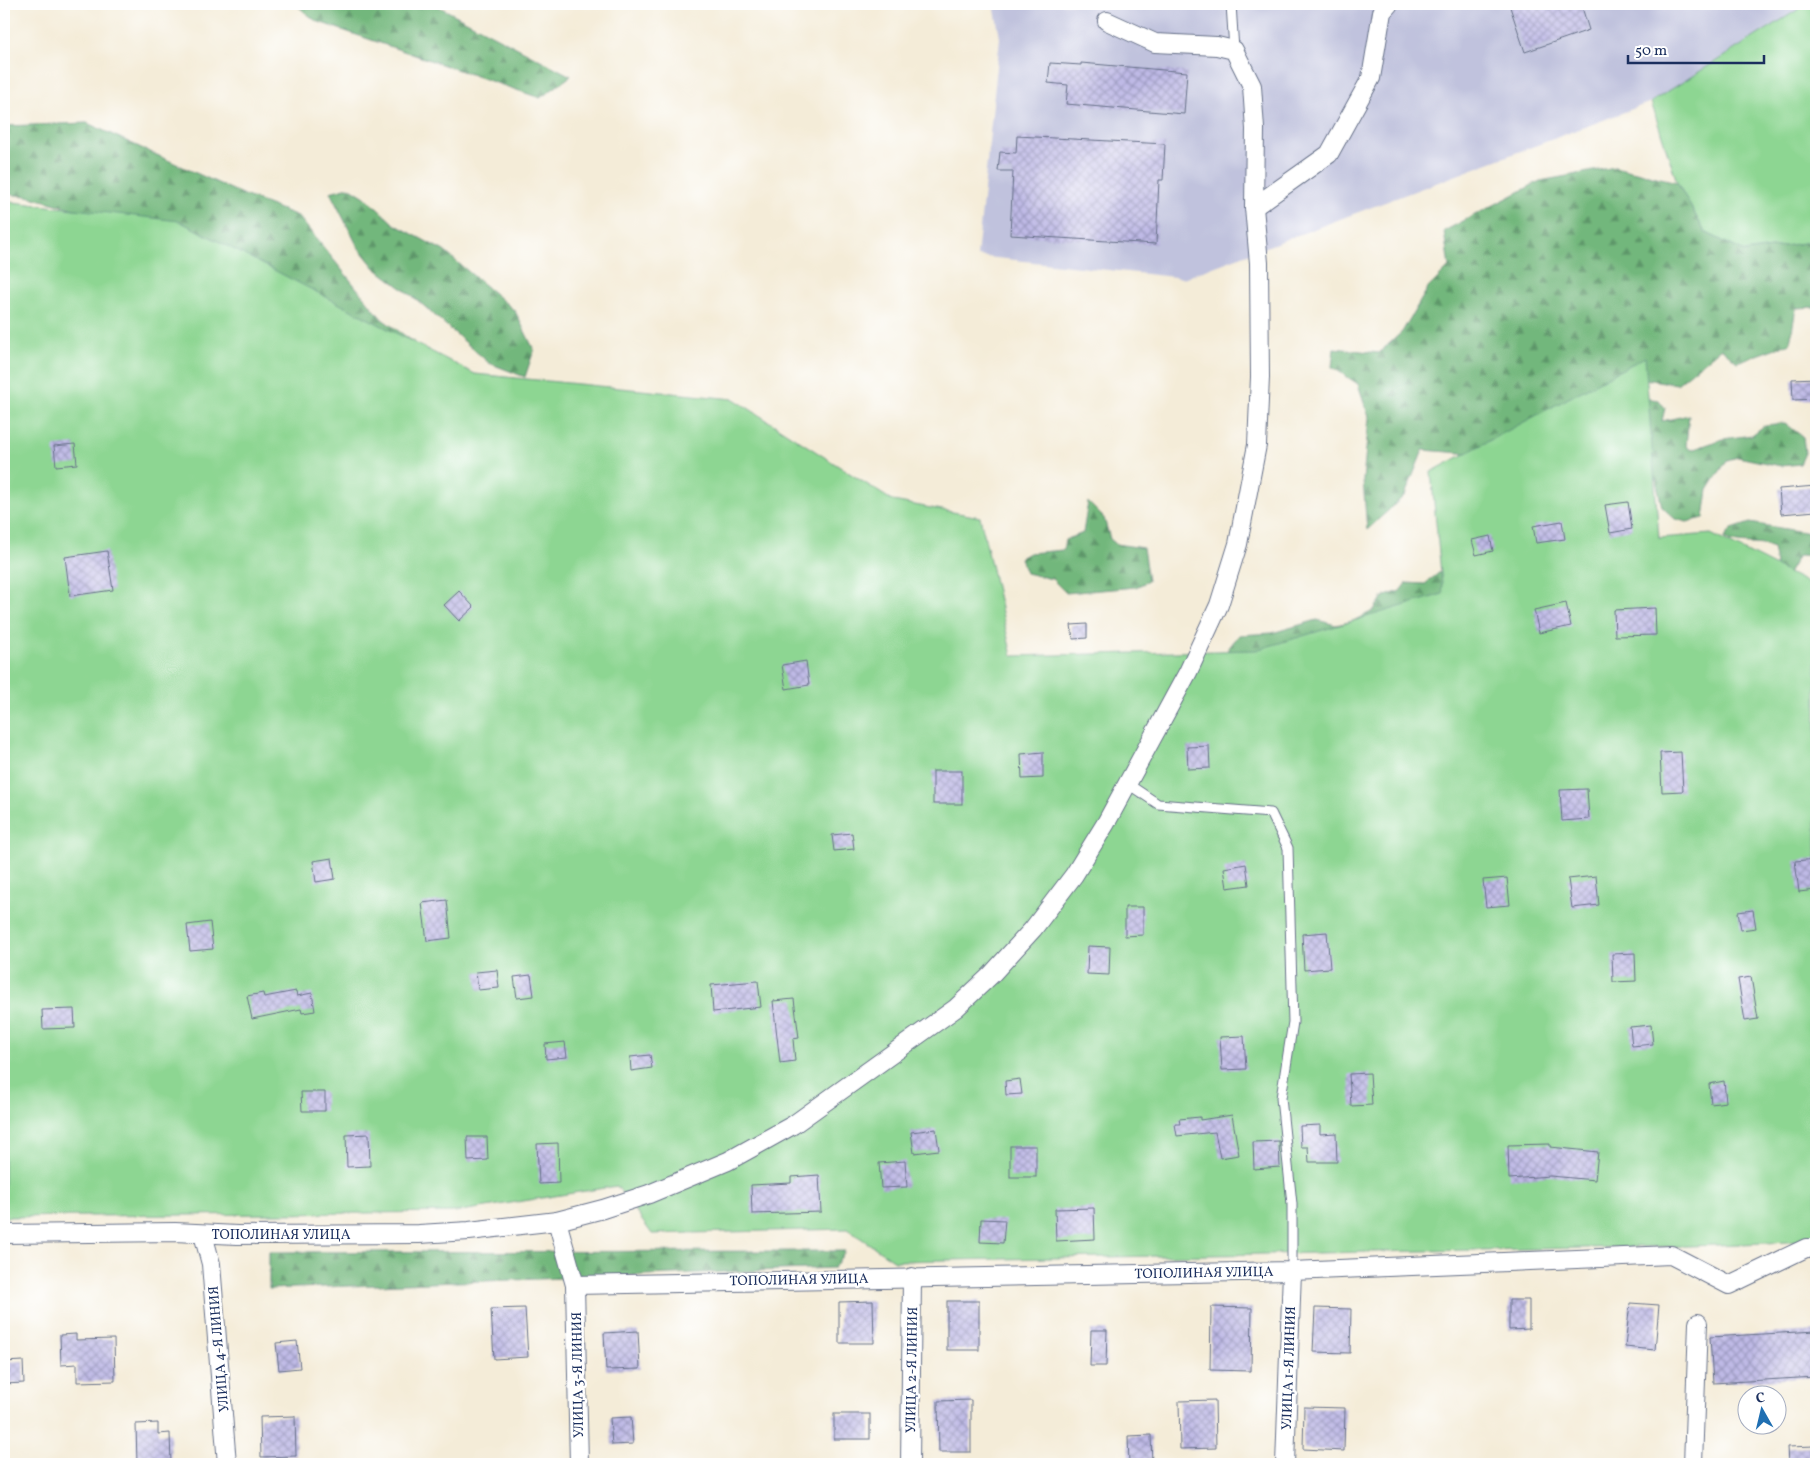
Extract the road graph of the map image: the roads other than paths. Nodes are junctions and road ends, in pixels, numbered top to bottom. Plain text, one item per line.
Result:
1 (1230, 4) edge
2 (1388, 4) edge
3 (1107, 21) dead end
4 (1234, 50) junction
5 (1254, 207) junction
6 (1128, 784) junction
7 (557, 1220) junction
8 (4, 1234) edge
9 (204, 1234) junction
10 (1816, 1248) edge
11 (1292, 1271) junction
12 (912, 1277) junction
13 (575, 1285) junction
14 (1698, 1323) dead end
15 (227, 1464) edge
16 (579, 1464) edge
17 (910, 1464) edge
18 (1285, 1464) edge
19 (1693, 1464) edge

1 - 4 lane
2 - 5 street
3 - 4 street
4 - 5 street, ТОПОЛИНАЯ УЛИЦА
5 - 6 street, ТОПОЛИНАЯ УЛИЦА
6 - 7 street, ТОПОЛИНАЯ УЛИЦА
6 - 11 lane
7 - 9 street, ТОПОЛИНАЯ УЛИЦА
7 - 13 street, УЛИЦА 3-Я ЛИНИЯ
8 - 9 street, ТОПОЛИНАЯ УЛИЦА
9 - 15 street, УЛИЦА 4-Я ЛИНИЯ
10 - 11 street, ТОПОЛИНАЯ УЛИЦА
11 - 12 street, ТОПОЛИНАЯ УЛИЦА
11 - 18 street, УЛИЦА 1-Я ЛИНИЯ
12 - 13 street, ТОПОЛИНАЯ УЛИЦА
12 - 17 street, УЛИЦА 2-Я ЛИНИЯ
13 - 16 street, УЛИЦА 3-Я ЛИНИЯ
14 - 19 street

